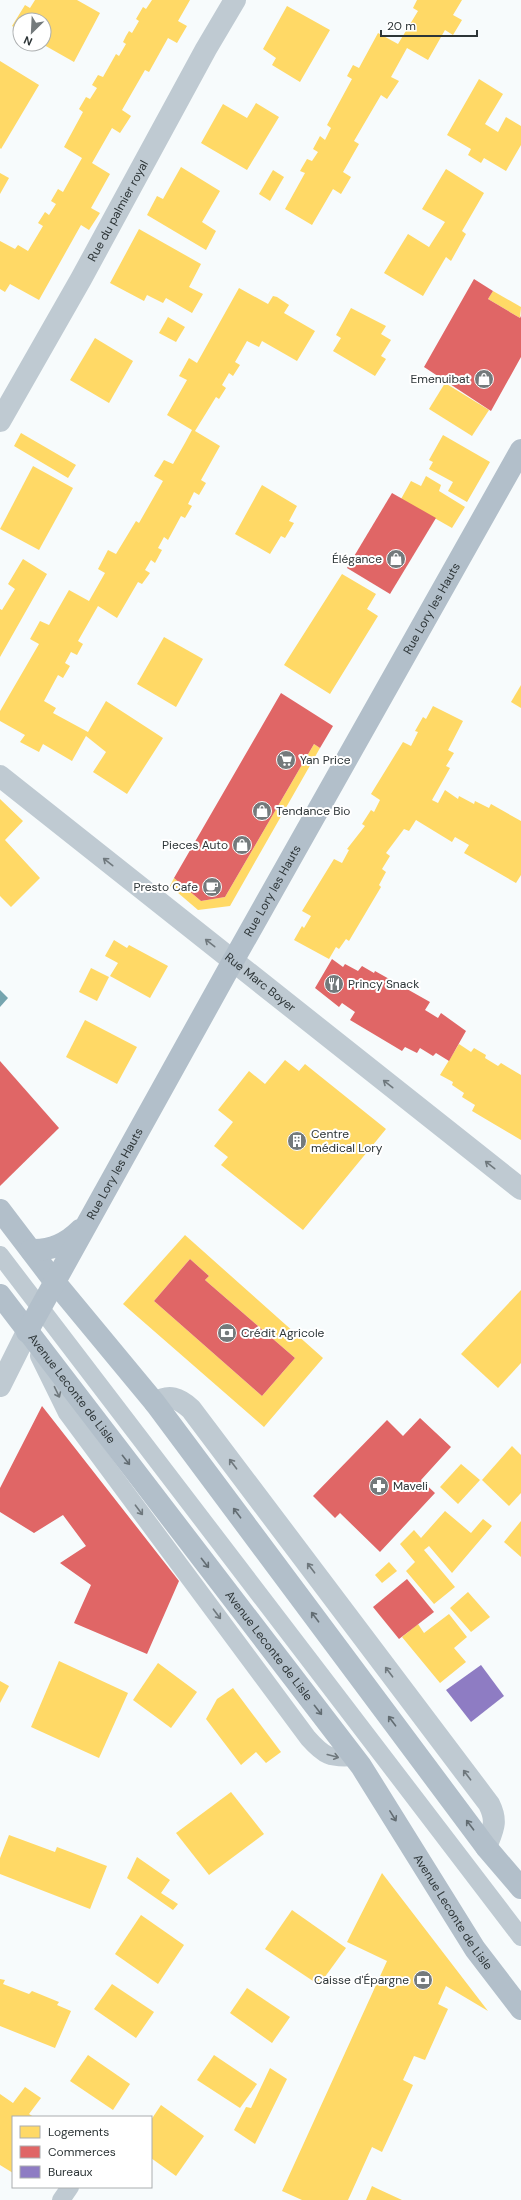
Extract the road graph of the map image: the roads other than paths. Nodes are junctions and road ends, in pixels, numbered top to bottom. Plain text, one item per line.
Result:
1 (235, 0) edge
2 (0, 421) edge
3 (521, 450) edge
4 (0, 776) edge
5 (233, 961) junction
6 (521, 1189) edge
7 (0, 1210) edge
8 (86, 1224) junction
9 (30, 1250) junction
10 (0, 1255) edge
11 (54, 1281) junction
12 (0, 1295) edge
13 (40, 1308) junction
14 (28, 1332) junction
15 (0, 1386) edge
16 (521, 1888) edge
17 (521, 1937) edge
18 (521, 2009) edge
19 (69, 2188) edge
20 (61, 2200) edge

1 - 2 street, Rue du palmier royal
3 - 5 main road, Rue Lory les Hauts
5 -> 4 street, Rue Marc Boyer
6 -> 5 street, Rue Marc Boyer
5 - 8 main road, Rue Lory les Hauts
7 - 9 main road
8 - 9 main road
8 - 11 main road, Rue Lory les Hauts
9 - 11 main road
10 - 13 lane, Avenue Leconte de Lisle
11 - 13 main road, Rue Lory les Hauts
16 -> 11 main road
12 - 14 main road, Avenue Leconte de Lisle
13 - 14 main road, Rue Lory les Hauts
13 - 17 lane, Avenue Leconte de Lisle
14 - 15 street
14 -> 18 main road, Avenue Leconte de Lisle
19 - 20 lane

